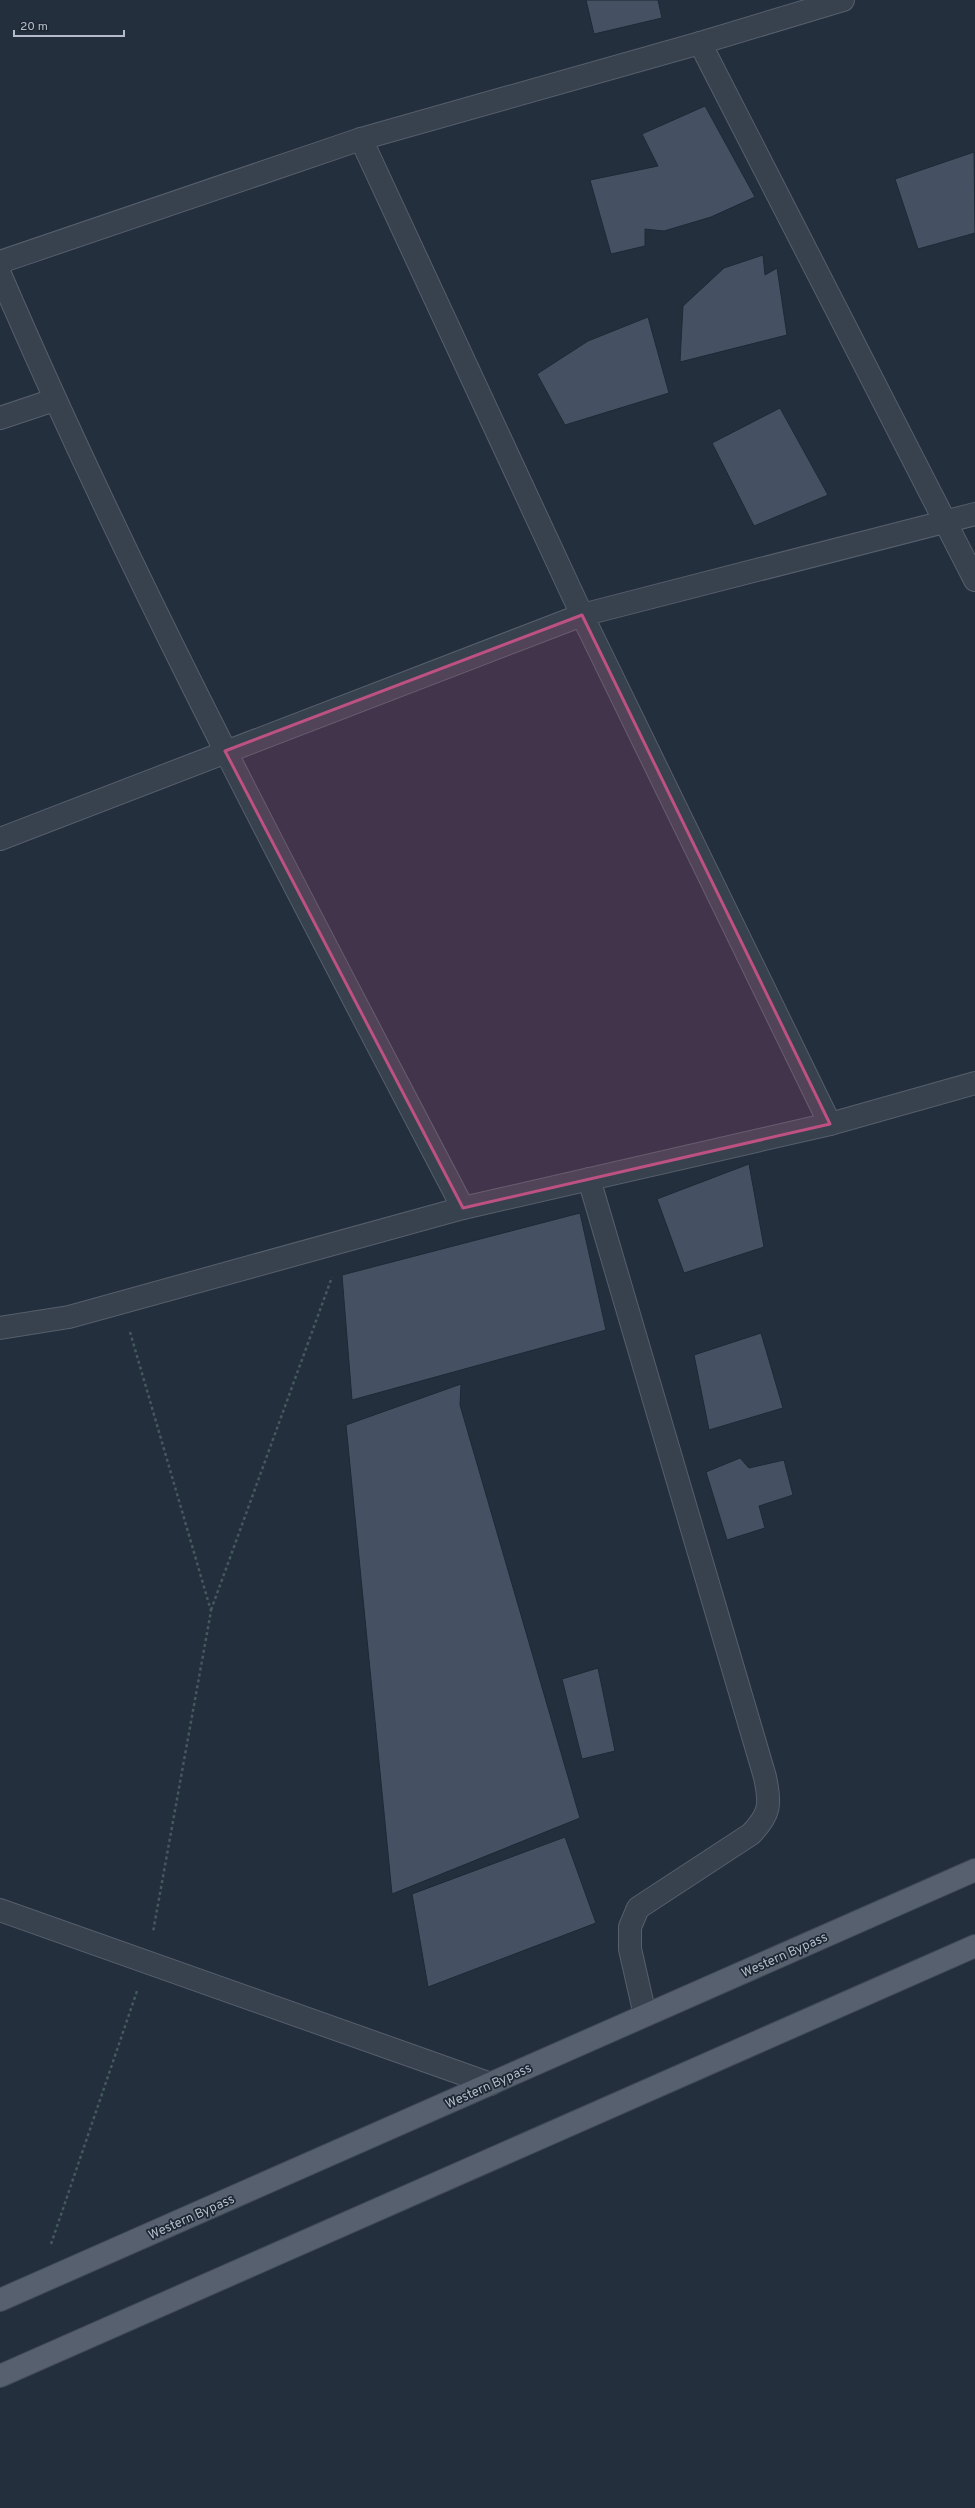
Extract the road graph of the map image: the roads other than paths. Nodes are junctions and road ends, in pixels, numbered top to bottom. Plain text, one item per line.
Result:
1 (843, 0) edge
2 (700, 43) junction
3 (361, 139) junction
4 (0, 262) edge
5 (0, 274) edge
6 (54, 400) junction
7 (0, 418) edge
8 (975, 514) edge
9 (944, 522) junction
10 (975, 580) edge
11 (582, 615) junction
12 (225, 751) junction
13 (0, 839) edge
14 (975, 1083) edge
15 (830, 1124) junction
16 (589, 1179) junction
17 (462, 1208) junction
18 (0, 1328) edge
19 (975, 1870) edge
20 (0, 1910) edge
21 (975, 1946) edge
22 (645, 2016) junction
23 (491, 2084) junction
24 (0, 2300) edge
25 (0, 2376) edge

1 - 2 street
2 - 3 street
2 - 9 street
3 - 4 street
3 - 11 street
5 - 6 street
6 - 7 street
6 - 12 street
8 - 9 street
9 - 10 street
9 - 11 street
11 - 12 street
11 - 15 street
12 - 13 street
12 - 17 street
14 - 15 street
15 - 16 street
16 - 17 street
16 - 22 street
17 - 18 street
19 - 22 main road, Western Bypass
20 - 23 street
21 - 25 main road
22 - 23 main road, Western Bypass
23 - 24 main road, Western Bypass

